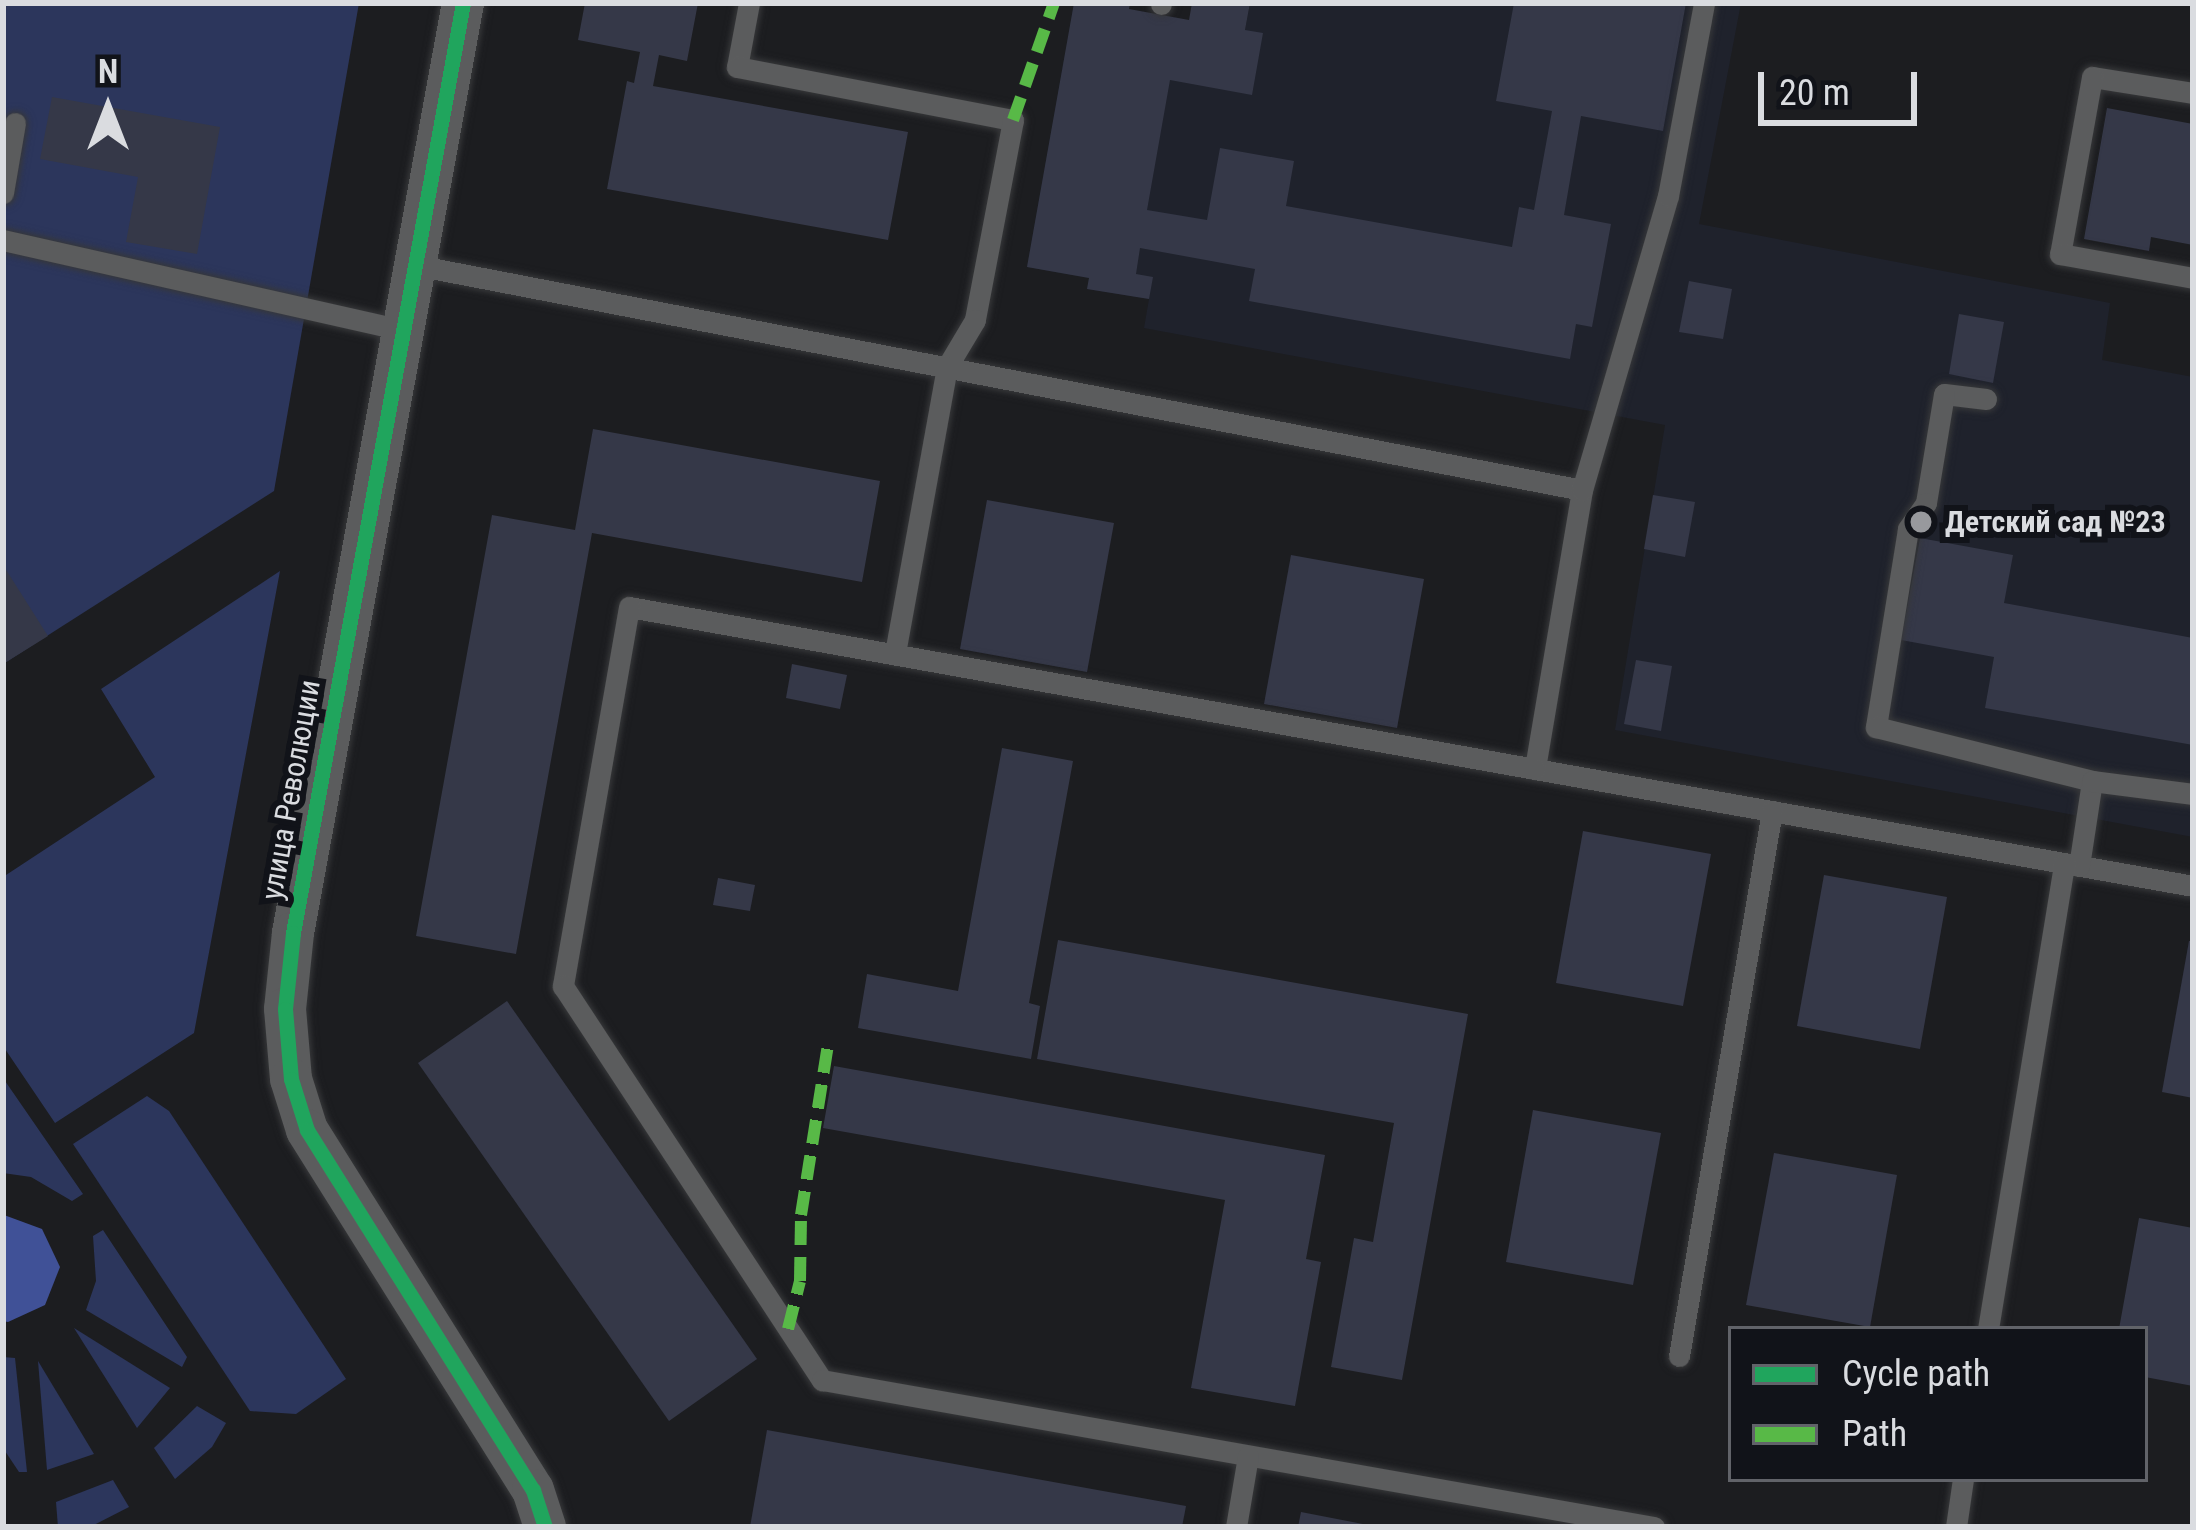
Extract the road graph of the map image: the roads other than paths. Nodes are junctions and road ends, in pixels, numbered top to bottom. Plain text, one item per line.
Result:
1 (464, 3) edge
2 (748, 3) edge
3 (1704, 3) edge
4 (2193, 93) edge
5 (16, 123) dead end
6 (3, 193) edge
7 (3, 240) edge
8 (415, 265) junction
9 (2193, 278) edge
10 (403, 330) junction
11 (947, 367) junction
12 (1986, 399) dead end
13 (1582, 490) junction
14 (895, 654) junction
15 (1535, 769) junction
16 (2092, 781) junction
17 (2193, 794) edge
18 (1772, 811) junction
19 (2071, 864) junction
20 (2193, 886) edge
21 (1989, 1326) edge
22 (1679, 1356) dead end
23 (1248, 1456) junction
24 (1964, 1482) edge
25 (544, 1527) edge
26 (1236, 1527) edge
27 (1654, 1527) edge
28 (1956, 1527) edge

1 - 8 street, улица Революции
2 - 11 lane
3 - 13 lane
4 - 9 lane
5 - 6 lane
7 - 10 lane
8 - 10 street, улица Революции
8 - 11 lane
10 - 25 street, улица Революции
11 - 13 lane
11 - 14 lane
12 - 16 lane
13 - 15 lane
14 - 15 lane
14 - 23 lane
15 - 18 lane
16 - 17 lane
16 - 19 lane
18 - 19 lane
18 - 22 lane
19 - 20 lane
19 - 21 lane
23 - 26 lane
23 - 27 lane
24 - 28 lane

